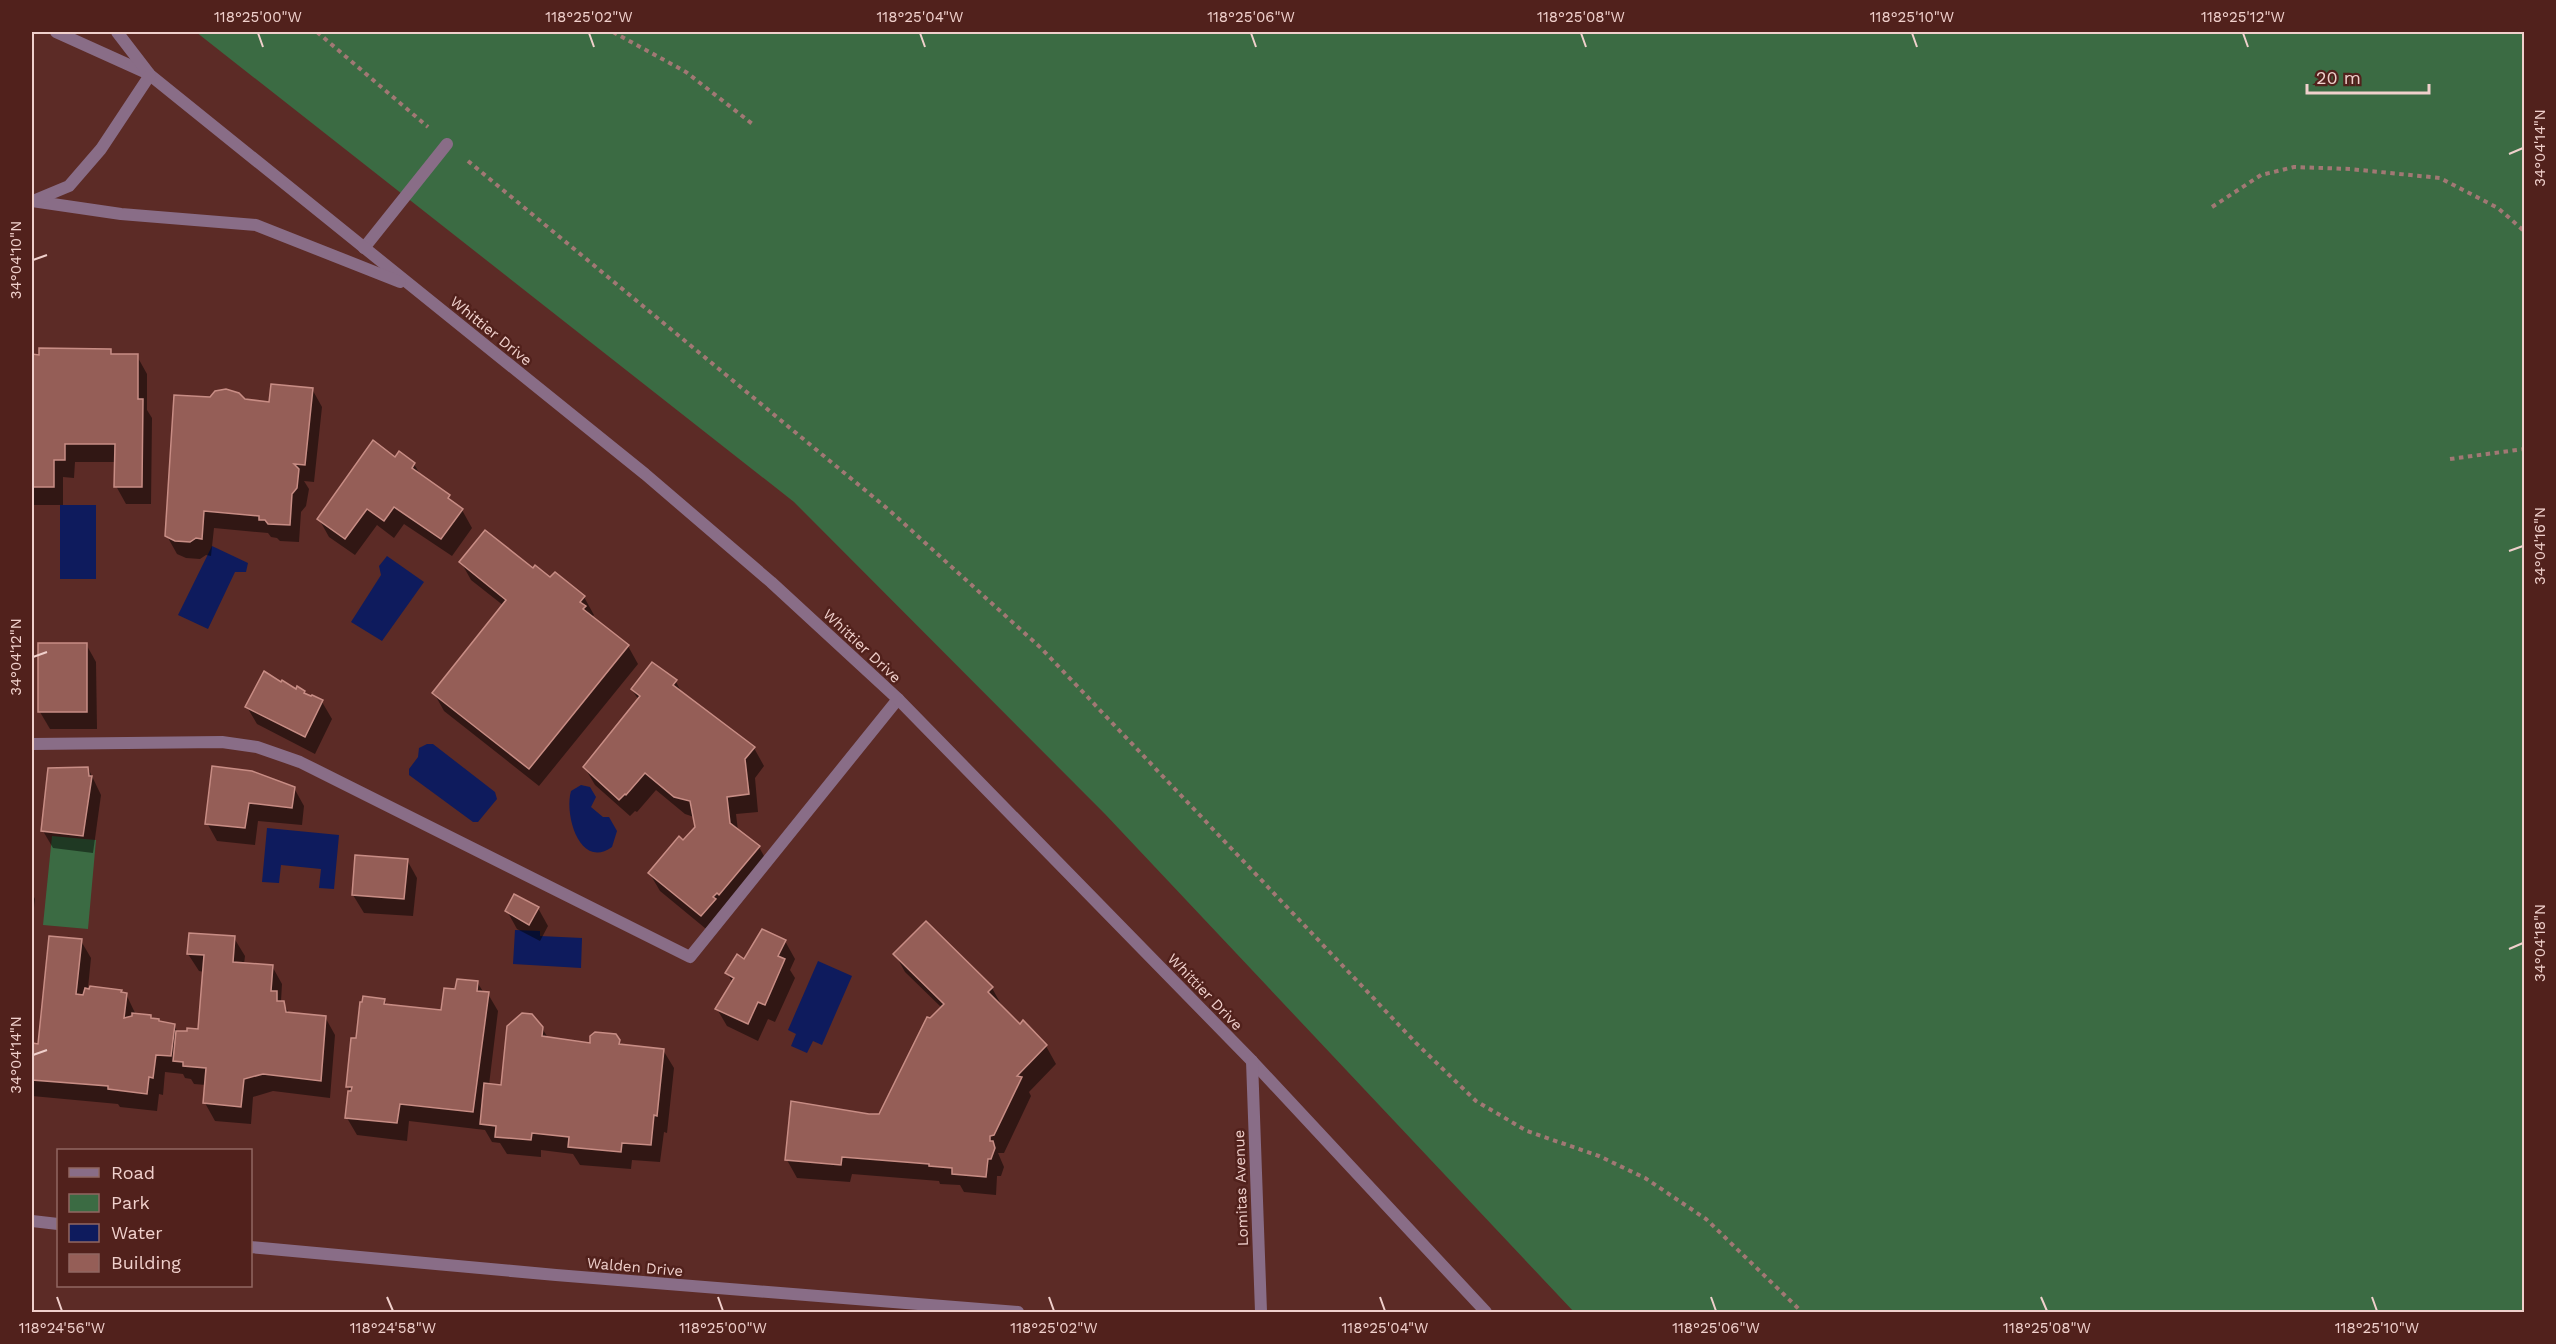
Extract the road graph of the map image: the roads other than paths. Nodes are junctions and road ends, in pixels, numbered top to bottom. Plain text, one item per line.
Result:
1 (56, 32) edge
2 (117, 32) edge
3 (150, 75) junction
4 (447, 144) road end
5 (32, 201) edge
6 (364, 248) junction
7 (413, 287) junction
8 (898, 699) junction
9 (32, 744) edge
10 (1252, 1061) junction
11 (32, 1221) edge
12 (57, 1224) edge
13 (252, 1247) edge
14 (1018, 1312) edge
15 (1261, 1312) edge
16 (1486, 1312) edge

1 - 3 street, Whittier Drive
2 - 3 street, Whittier Drive
3 - 5 street
3 - 6 street, Whittier Drive
4 - 6 street
5 - 7 street
6 - 7 street, Whittier Drive
7 - 8 street, Whittier Drive
8 - 9 street
8 - 10 street, Whittier Drive
10 - 15 street, Lomitas Avenue
10 - 16 street, Whittier Drive
11 - 12 street
13 - 14 street, Walden Drive

